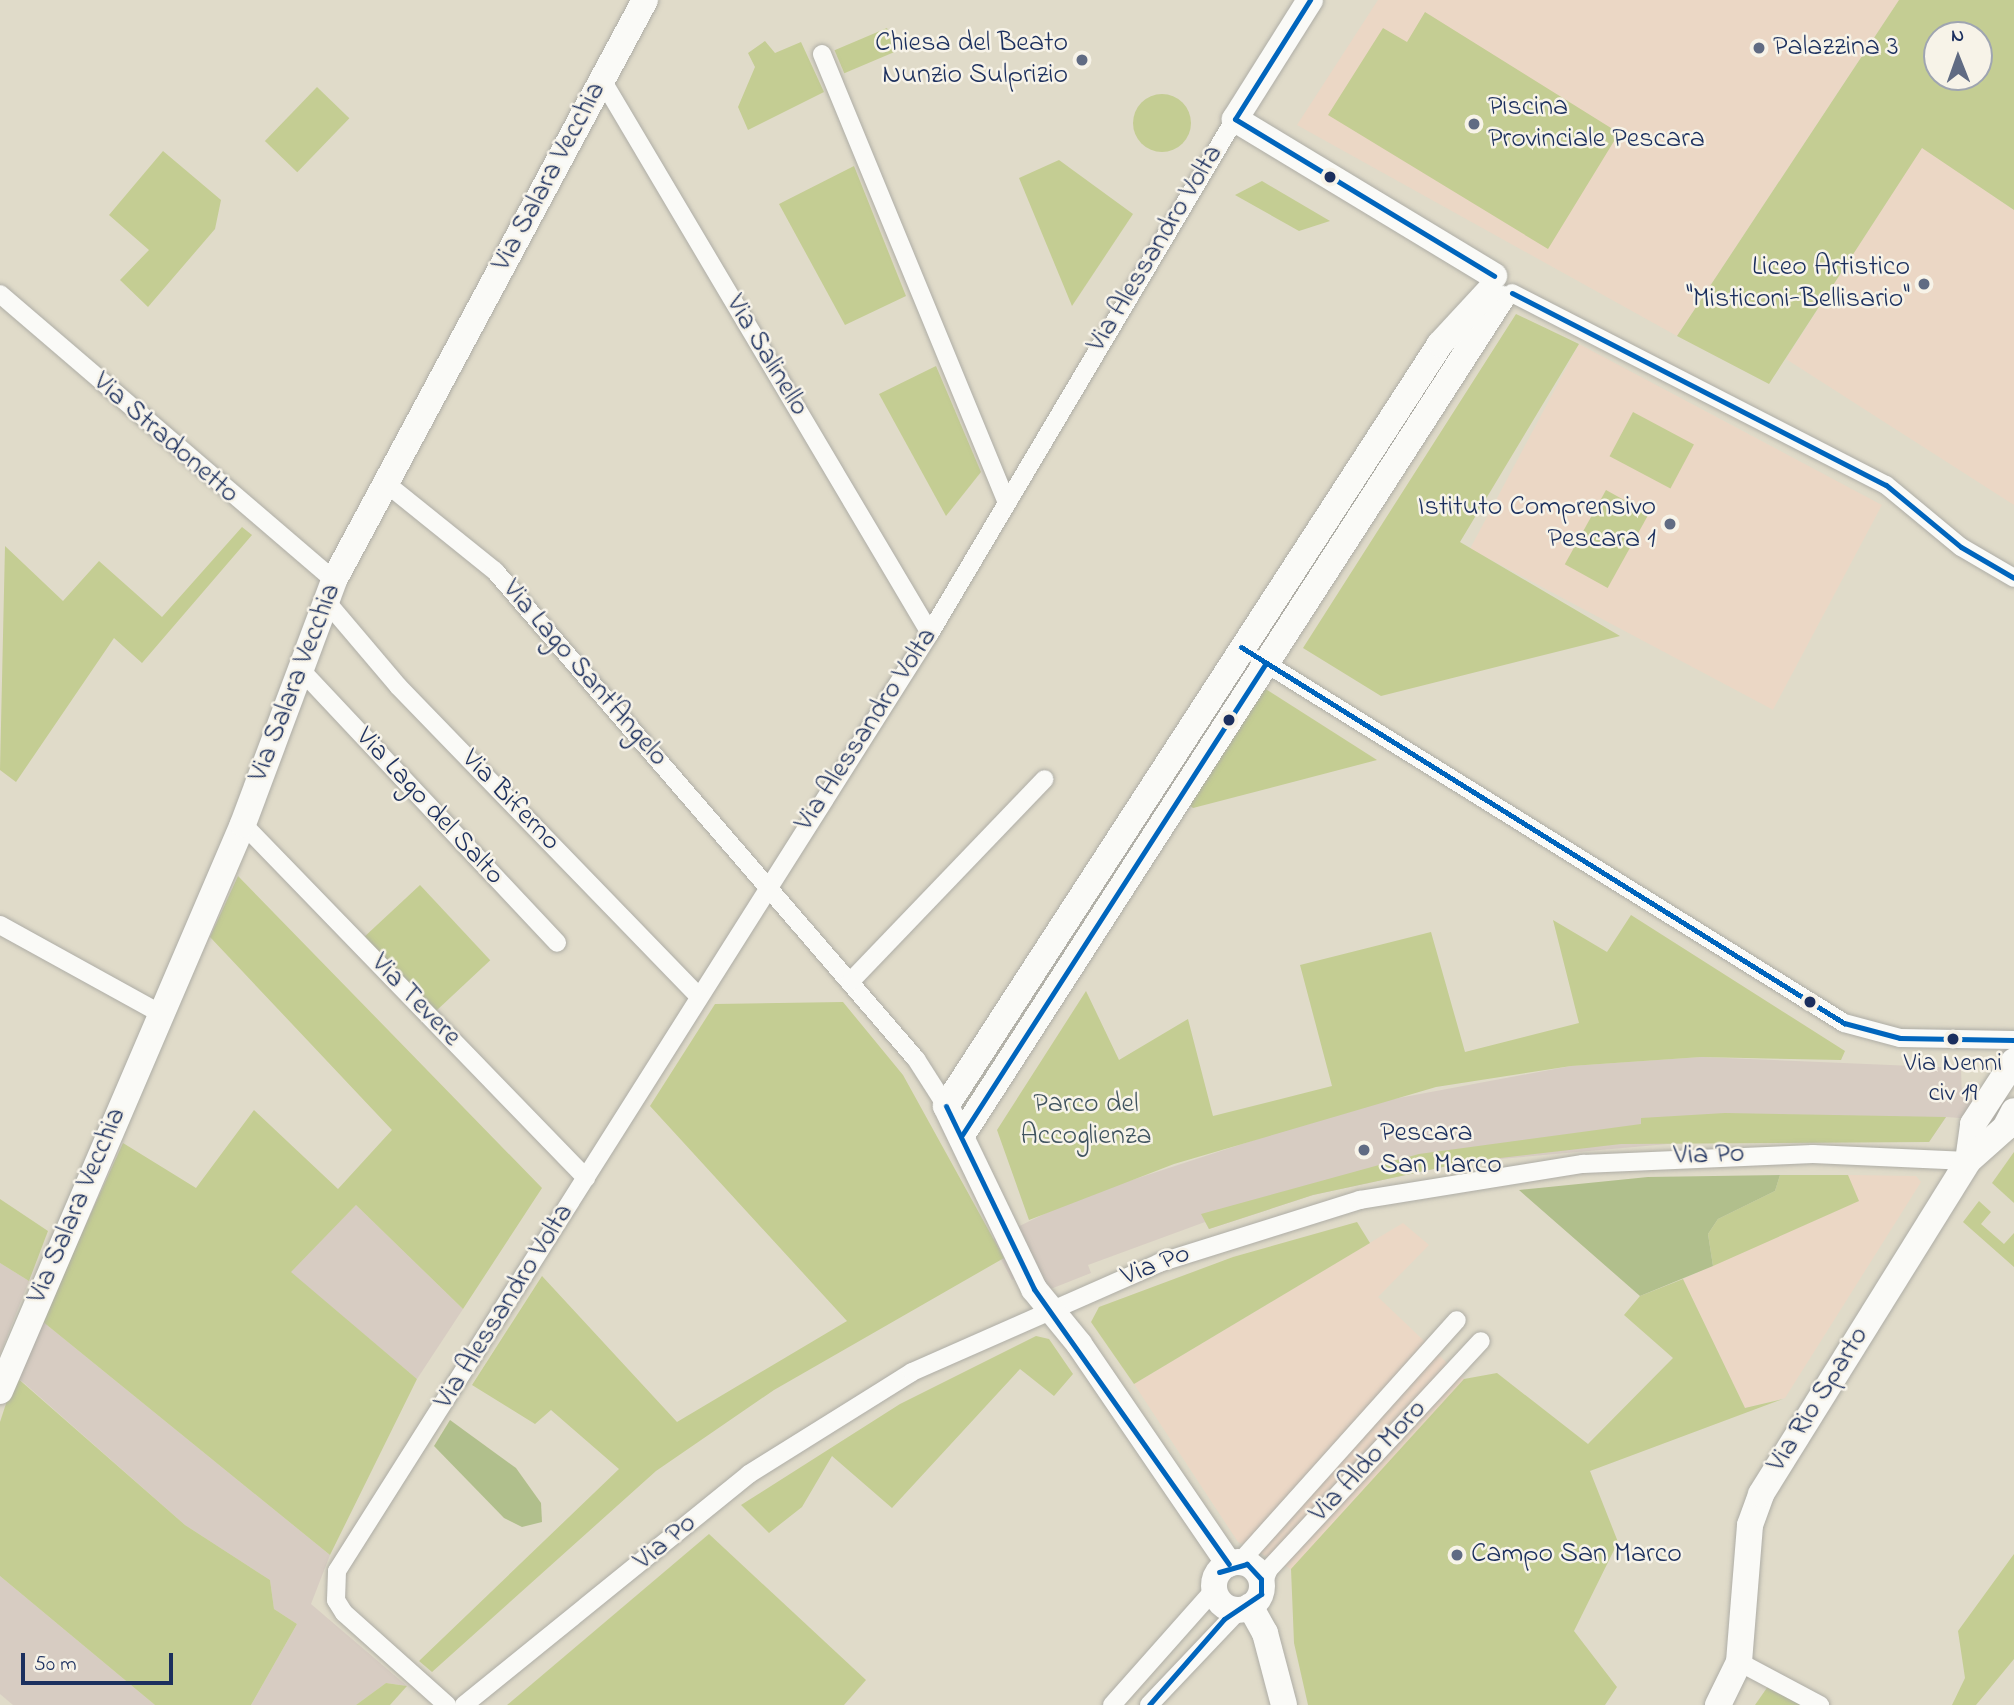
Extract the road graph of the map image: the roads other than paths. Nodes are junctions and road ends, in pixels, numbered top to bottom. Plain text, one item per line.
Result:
1 (645, 0) edge
2 (1310, 0) edge
3 (822, 54) dead end
4 (601, 78) junction
5 (1235, 119) junction
6 (1499, 290) junction
7 (0, 294) edge
8 (383, 481) junction
9 (1006, 500) junction
10 (2014, 578) edge
11 (330, 591) junction
12 (930, 634) junction
13 (1241, 647) junction
14 (1266, 663) junction
15 (300, 670) junction
16 (1045, 779) dead end
17 (243, 824) junction
18 (767, 886) junction
19 (0, 925) edge
20 (557, 943) dead end
21 (850, 982) junction
22 (699, 997) junction
23 (161, 1014) junction
24 (2014, 1040) edge
25 (2014, 1060) edge
26 (946, 1106) junction
27 (2014, 1111) edge
28 (962, 1135) junction
29 (1968, 1161) junction
30 (586, 1178) junction
31 (1051, 1309) junction
32 (1457, 1320) dead end
33 (1481, 1341) dead end
34 (0, 1391) edge
35 (1234, 1564) junction
36 (1215, 1589) junction
37 (1250, 1601) junction
38 (1739, 1662) junction
39 (447, 1705) edge
40 (464, 1705) edge
41 (1112, 1705) edge
42 (1149, 1705) edge
43 (1284, 1705) edge
44 (1718, 1705) edge
45 (1820, 1705) edge

1 - 4 street, Via Salara Vecchia
2 - 5 street, Via Alessandro Volta
3 - 9 street
4 - 8 street, Via Salara Vecchia
4 - 12 street, Via Salinello
5 - 6 street
5 - 9 street, Via Alessandro Volta
6 - 10 street
6 - 13 street
6 - 14 street
7 - 11 street, Via Stradonetto
8 - 11 street, Via Salara Vecchia
8 - 18 street, Via Lago Sant'Angelo
9 - 12 street, Via Alessandro Volta
11 - 15 street, Via Salara Vecchia
11 - 22 street, Via Biferno
12 - 18 street, Via Alessandro Volta
13 - 14 street
13 - 26 street
14 - 24 street
14 - 28 street
15 - 17 street, Via Salara Vecchia
15 - 20 street, Via Lago del Salto
16 - 21 street
17 - 23 street, Via Salara Vecchia
17 - 30 street, Via Tevere
18 - 21 street
18 - 22 street, Via Alessandro Volta
19 - 23 street
21 - 26 street
22 - 30 street, Via Alessandro Volta
23 - 34 street, Via Salara Vecchia
25 - 29 street, Via Rio Sparto
26 - 28 street
27 - 29 street, Via Rio Sparto
28 - 31 street
29 - 31 street, Via Po
29 - 38 street, Via Rio Sparto
30 - 39 street, Via Alessandro Volta
31 - 35 street
31 - 40 street, Via Po
32 - 35 street, Via Aldo Moro
33 - 37 street, Via Aldo Moro
35 - 36 street
35 - 37 street
36 - 37 street
36 - 41 street
37 - 42 street, Via Aldo Moro
37 - 43 street
38 - 44 street
38 - 45 street

